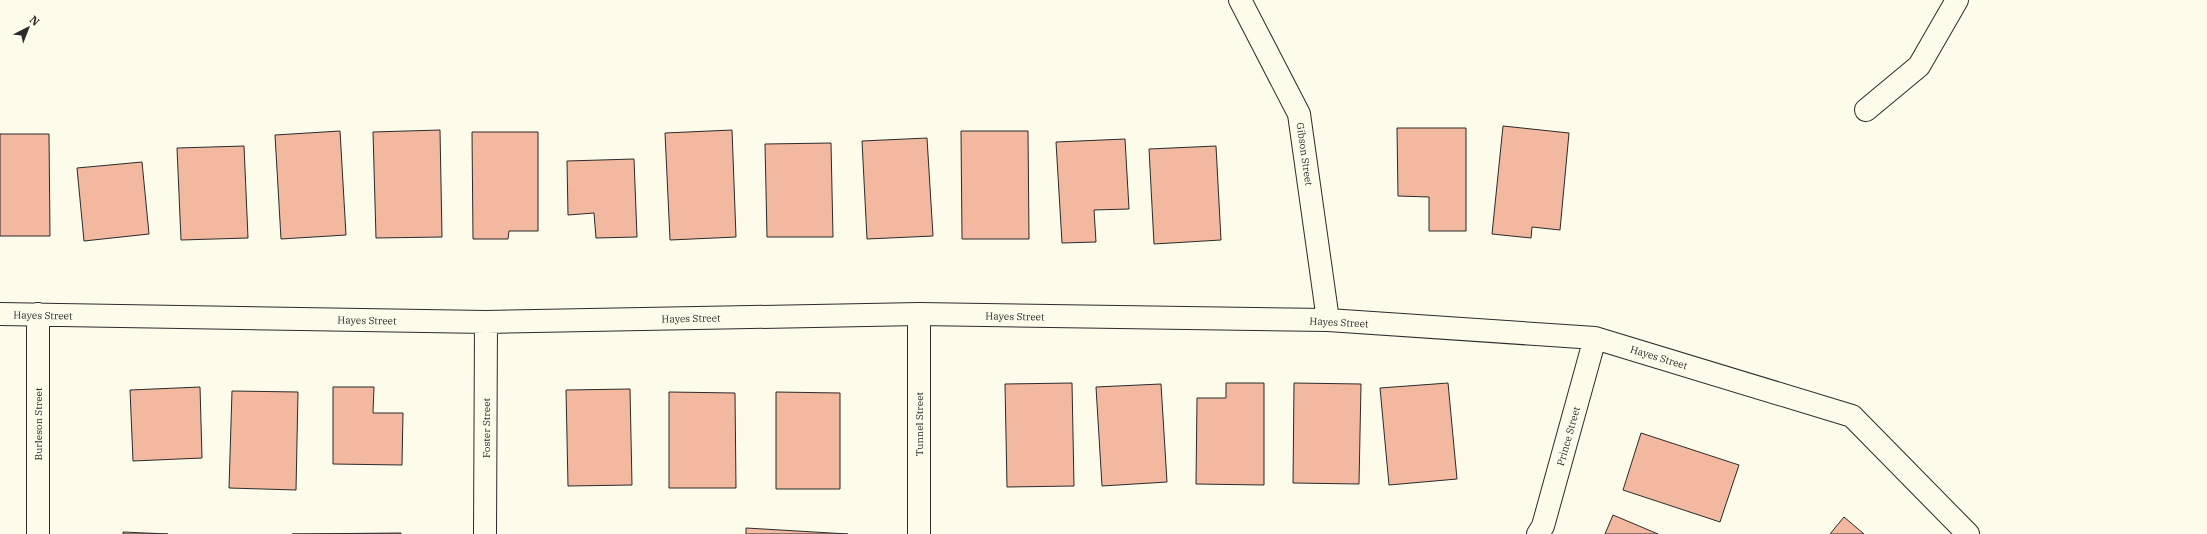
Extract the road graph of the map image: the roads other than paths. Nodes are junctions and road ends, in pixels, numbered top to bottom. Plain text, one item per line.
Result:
1 (1240, 0) edge
2 (1957, 0) edge
3 (1866, 110) dead end
4 (0, 314) edge
5 (38, 314) junction
6 (919, 314) junction
7 (1328, 320) junction
8 (486, 322) junction
9 (1595, 338) junction
10 (38, 534) edge
11 (485, 534) edge
12 (919, 534) edge
13 (1538, 534) edge
14 (1968, 534) edge

1 - 7 street, Gibson Street
2 - 3 street
4 - 5 street, Hayes Street
5 - 8 street, Hayes Street
5 - 10 street, Burleson Street
6 - 7 street, Hayes Street
6 - 8 street, Hayes Street
6 - 12 street, Tunnel Street
7 - 9 street, Hayes Street
8 - 11 street, Foster Street
9 - 13 street, Prince Street
9 - 14 street, Hayes Street

